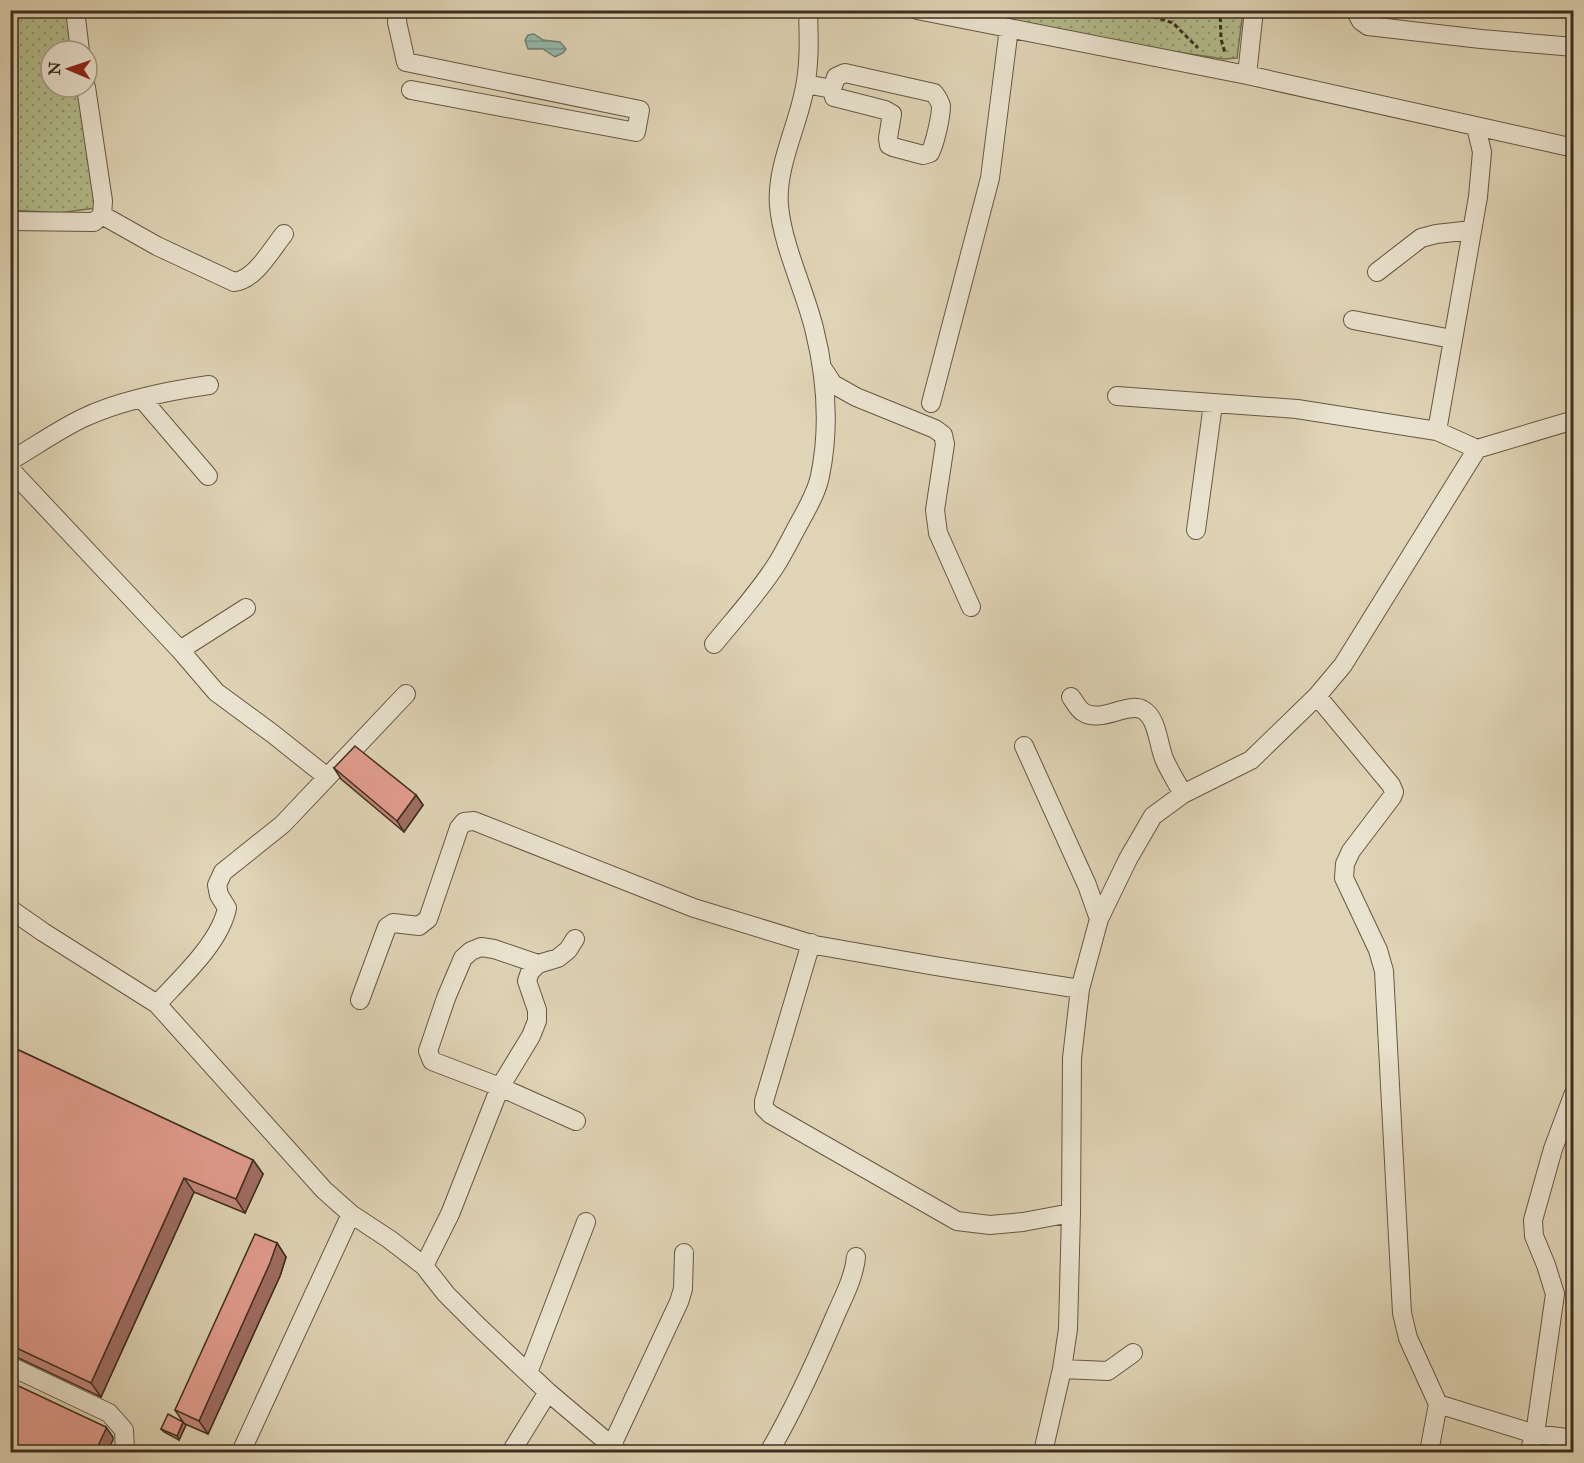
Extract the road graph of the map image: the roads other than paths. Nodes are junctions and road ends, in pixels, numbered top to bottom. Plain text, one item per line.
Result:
1 (75, 10) edge
2 (398, 10) edge
3 (808, 10) edge
4 (917, 10) edge
5 (1254, 10) edge
6 (1355, 10) edge
7 (1009, 28) junction
8 (79, 39) edge
9 (1574, 47) edge
10 (1233, 72) junction
11 (806, 84) junction
12 (832, 89) junction
13 (411, 90) dead end
14 (88, 99) edge
15 (1476, 127) junction
16 (1574, 148) edge
17 (102, 215) junction
18 (10, 221) edge
19 (1472, 230) junction
20 (284, 234) dead end
21 (1377, 272) dead end
22 (1353, 320) dead end
23 (1452, 339) junction
24 (823, 369) junction
25 (209, 385) dead end
26 (1117, 396) dead end
27 (142, 399) junction
28 (931, 404) dead end
29 (1213, 404) junction
30 (1574, 420) edge
31 (1437, 431) junction
32 (1477, 449) junction
33 (10, 461) edge
34 (10, 469) edge
35 (208, 476) dead end
36 (1196, 530) dead end
37 (971, 607) dead end
38 (246, 608) dead end
39 (714, 644) dead end
40 (180, 650) junction
41 (406, 694) dead end
42 (1317, 696) junction
43 (1071, 697) dead end
44 (1023, 746) dead end
45 (327, 777) junction
46 (1183, 794) junction
47 (10, 909) edge
48 (1099, 919) junction
49 (575, 939) dead end
50 (811, 943) junction
51 (538, 964) junction
52 (1080, 989) junction
53 (360, 1000) dead end
54 (157, 1004) junction
55 (500, 1087) junction
56 (1574, 1093) edge
57 (576, 1121) dead end
58 (1071, 1213) junction
59 (351, 1214) junction
60 (586, 1222) dead end
61 (684, 1253) dead end
62 (856, 1257) dead end
63 (424, 1266) junction
64 (1133, 1353) dead end
65 (10, 1366) edge
66 (1062, 1369) junction
67 (528, 1373) junction
68 (548, 1392) junction
69 (1437, 1404) junction
70 (1535, 1434) junction
71 (1574, 1439) edge
72 (616, 1449) edge
73 (125, 1452) edge
74 (241, 1452) edge
75 (511, 1452) edge
76 (770, 1452) edge
77 (1043, 1452) edge
78 (1429, 1452) edge
79 (1529, 1452) edge

1 - 8 street
2 - 13 street
3 - 11 street
4 - 7 street
5 - 10 street
6 - 9 street
7 - 10 street
7 - 28 street
10 - 15 street
11 - 12 street
11 - 24 street
12 - 12 street
14 - 17 street
15 - 16 street
15 - 19 street
17 - 18 street
17 - 20 street
19 - 21 street
19 - 23 street
22 - 23 street
23 - 31 street
24 - 37 street
24 - 39 street
25 - 27 street
26 - 29 street
27 - 33 street
27 - 35 street
29 - 31 street
29 - 36 street
30 - 32 street
31 - 32 street
32 - 42 street
34 - 40 street
38 - 40 street
40 - 45 street
41 - 45 street
42 - 46 street
42 - 69 street
43 - 46 street
44 - 48 street
45 - 54 street
46 - 48 street
47 - 54 street
48 - 52 street
49 - 51 street
50 - 52 street
50 - 53 street
50 - 58 street
51 - 55 street
51 - 55 street
52 - 58 street
54 - 59 street
55 - 57 street
55 - 63 street
56 - 70 street
58 - 66 street
59 - 63 street
59 - 74 street
60 - 67 street
61 - 72 street
62 - 76 street
63 - 67 street
64 - 66 street
65 - 73 street
66 - 77 street
67 - 68 street
68 - 72 street
68 - 75 street
69 - 70 street
69 - 78 street
70 - 71 street
70 - 79 street

